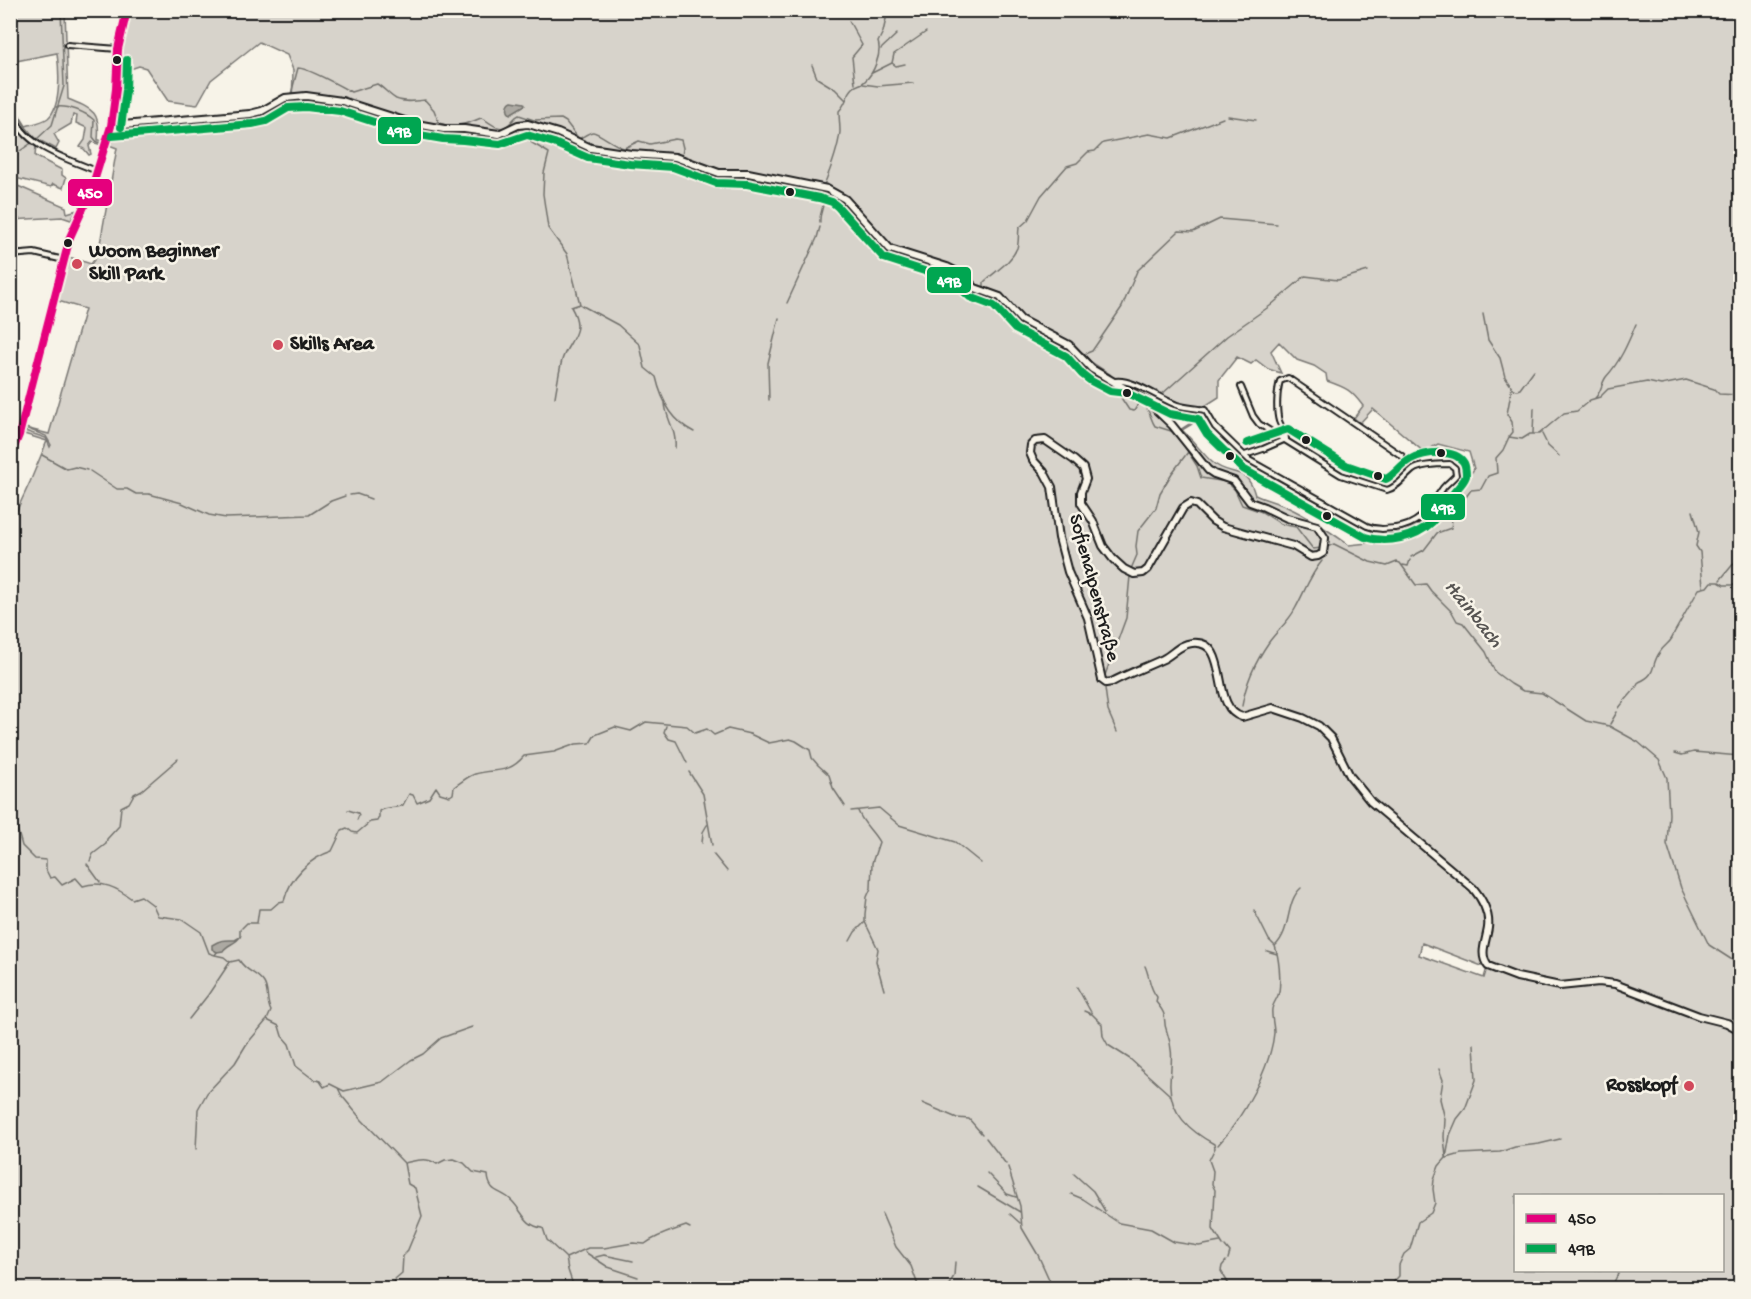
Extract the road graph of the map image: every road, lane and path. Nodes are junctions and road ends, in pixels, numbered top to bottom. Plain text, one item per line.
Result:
1 (127, 10) edge
2 (67, 45) dead end
3 (118, 49) junction
4 (10, 80) edge
5 (111, 126) junction
6 (96, 171) junction
7 (10, 255) edge
8 (64, 260) junction
9 (1114, 381) junction
10 (1241, 387) dead end
11 (1286, 439) junction
12 (11, 454) edge
13 (1244, 455) junction
14 (1402, 456) dead end
15 (1740, 1030) edge

1 - 3 street
2 - 3 street
3 - 5 street
4 - 6 street
5 - 6 street
5 - 9 street, Sofienalpenstraße
6 - 8 street
7 - 8 street
8 - 12 street
9 - 13 street
9 - 15 street, Sofienalpenstraße
10 - 11 street
11 - 13 street
11 - 13 street
11 - 14 street

